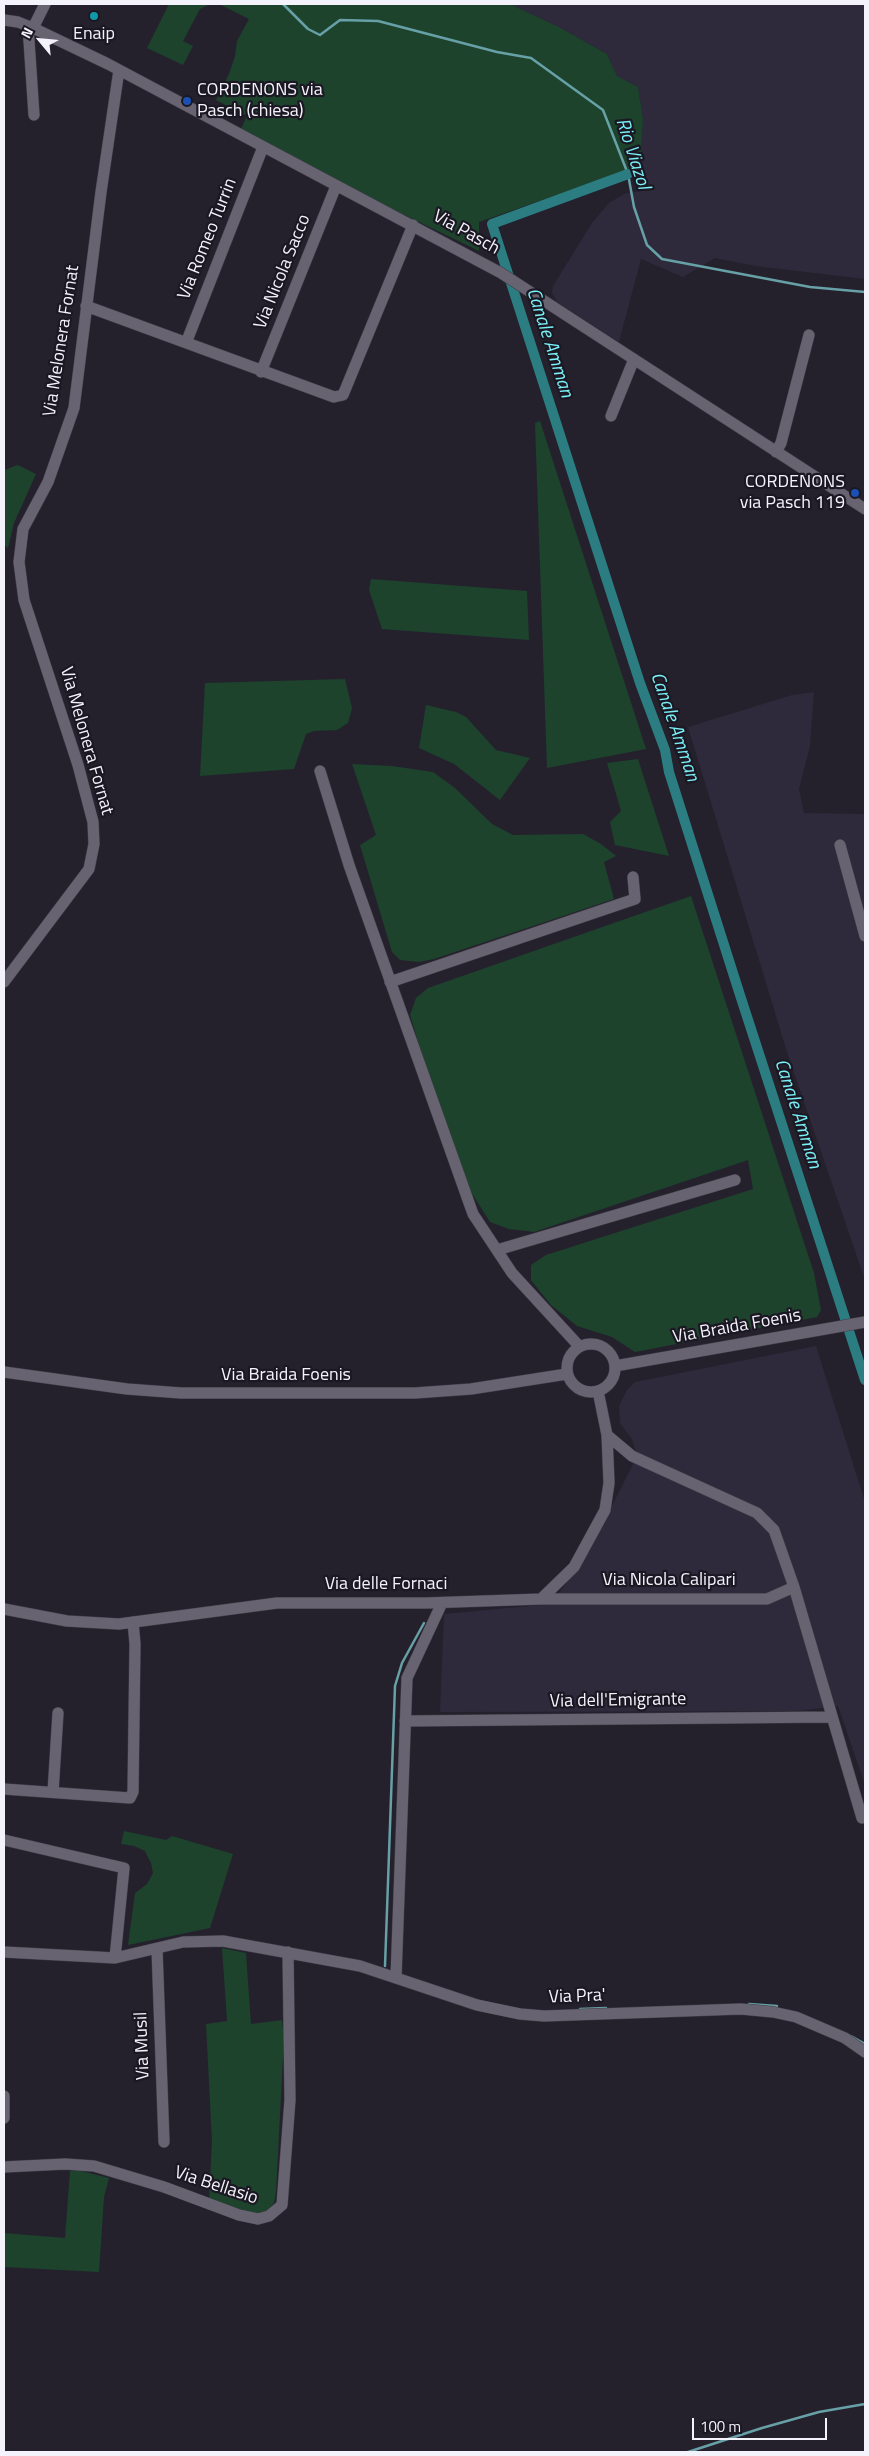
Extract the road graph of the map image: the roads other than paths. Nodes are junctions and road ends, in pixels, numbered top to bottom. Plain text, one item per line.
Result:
1 (45, 4) edge
2 (4, 20) edge
3 (30, 27) junction
4 (119, 70) junction
5 (34, 115) dead end
6 (263, 147) junction
7 (336, 186) junction
8 (413, 225) junction
9 (86, 306) junction
10 (810, 335) dead end
11 (186, 343) junction
12 (634, 358) junction
13 (261, 372) junction
14 (611, 416) dead end
15 (776, 452) junction
16 (865, 509) edge
17 (320, 772) dead end
18 (840, 846) dead end
19 (633, 877) dead end
20 (865, 936) edge
21 (4, 982) edge
22 (390, 982) junction
23 (735, 1180) dead end
24 (497, 1250) junction
25 (862, 1322) edge
26 (579, 1346) junction
27 (615, 1366) junction
28 (4, 1372) edge
29 (567, 1374) junction
30 (598, 1391) junction
31 (608, 1435) junction
32 (794, 1587) junction
33 (541, 1599) junction
34 (442, 1603) junction
35 (4, 1609) edge
36 (133, 1622) junction
37 (58, 1713) dead end
38 (832, 1717) junction
39 (405, 1721) junction
40 (4, 1789) edge
41 (53, 1792) junction
42 (862, 1818) dead end
43 (4, 1840) edge
44 (157, 1948) junction
45 (4, 1952) edge
46 (288, 1952) junction
47 (115, 1958) junction
48 (396, 1977) junction
49 (865, 2052) edge
50 (4, 2096) edge
51 (4, 2118) edge
52 (164, 2142) dead end
53 (4, 2167) edge

1 - 3 street
2 - 3 street, Via Pasch
3 - 4 street, Via Pasch
3 - 5 street
4 - 6 street, Via Pasch
4 - 9 street, Via Melonera Fornat
6 - 7 street, Via Pasch
6 - 11 street, Via Romeo Turrin
7 - 8 street, Via Pasch
7 - 13 street, Via Nicola Sacco
8 - 12 street, Via Pasch
8 - 13 street
9 - 11 street
9 - 21 street, Via Melonera Fornat
10 - 15 street
11 - 13 street
12 - 14 street
12 - 15 street, Via Pasch
15 - 16 street, Via Pasch
17 - 22 street
18 - 20 street
19 - 22 street
22 - 24 street
23 - 24 street
24 - 26 street
25 - 27 street, Via Braida Foenis
26 - 27 street
26 - 29 street
27 - 30 street
28 - 29 street, Via Braida Foenis
29 - 30 street
30 - 31 street
31 - 32 street
31 - 33 street
32 - 33 street, Via Nicola Calipari
32 - 38 street
33 - 34 street, Via delle Fornaci
34 - 36 street, Via delle Fornaci
34 - 39 street
35 - 36 street, Via delle Fornaci
36 - 41 street
37 - 41 street
38 - 39 street, Via dell'Emigrante
38 - 42 street
39 - 48 street
40 - 41 street
43 - 47 street
44 - 46 street
44 - 47 street
44 - 52 street, Via Musil
45 - 47 street
46 - 48 street, Via Pra'
46 - 53 street, Via Bellasio
48 - 49 street, Via Pra'
50 - 51 street

